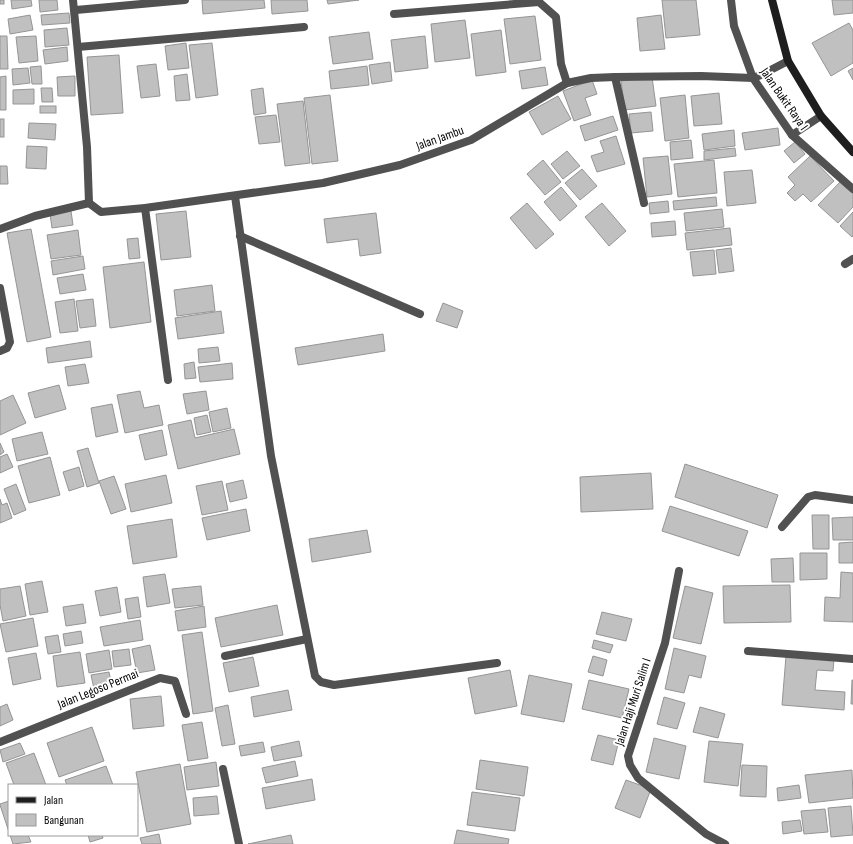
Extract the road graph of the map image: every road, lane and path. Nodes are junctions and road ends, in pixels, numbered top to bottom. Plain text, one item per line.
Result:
1 (74, 0) edge
2 (185, 0) edge
3 (731, 0) edge
4 (772, 0) edge
5 (76, 10) junction
6 (394, 14) dead end
7 (304, 27) dead end
8 (78, 47) junction
9 (788, 61) junction
10 (615, 77) junction
11 (753, 78) junction
12 (567, 83) junction
13 (821, 116) junction
14 (792, 135) junction
15 (853, 152) edge
16 (853, 189) edge
17 (235, 196) junction
18 (89, 202) junction
19 (644, 203) dead end
20 (145, 208) junction
21 (0, 228) edge
22 (240, 236) junction
23 (853, 260) edge
24 (845, 264) dead end
25 (0, 288) edge
26 (420, 314) dead end
27 (0, 351) edge
28 (168, 380) dead end
29 (853, 500) edge
30 (782, 527) dead end
31 (679, 571) dead end
32 (307, 639) junction
33 (748, 651) dead end
34 (225, 656) dead end
35 (853, 659) edge
36 (496, 663) dead end
37 (186, 714) dead end
38 (0, 742) edge
39 (223, 769) dead end
40 (239, 844) edge
41 (725, 844) edge

1 - 5 street
2 - 5 street
3 - 11 street, Jalan Bukit Raya I
4 - 9 street
5 - 8 street
6 - 12 street
7 - 8 street
8 - 18 street
9 - 11 street, Jalan Jambu
9 - 13 street
10 - 11 street, Jalan Jambu
10 - 12 street, Jalan Jambu
10 - 19 street
11 - 14 street, Jalan Bukit Raya I
12 - 17 street, Jalan Jambu
13 - 14 street
13 - 15 street
14 - 16 street, Jalan Bukit Raya I
17 - 20 street, Jalan Jambu
17 - 22 street
18 - 20 street, Jalan Jambu
18 - 21 street
20 - 28 street
22 - 26 street
22 - 32 street
23 - 24 street
25 - 27 street
29 - 30 street
31 - 41 street, Jalan Haji Muri Salim I
32 - 34 street
32 - 36 street
33 - 35 street
37 - 38 street, Jalan Legoso Permai
39 - 40 street

